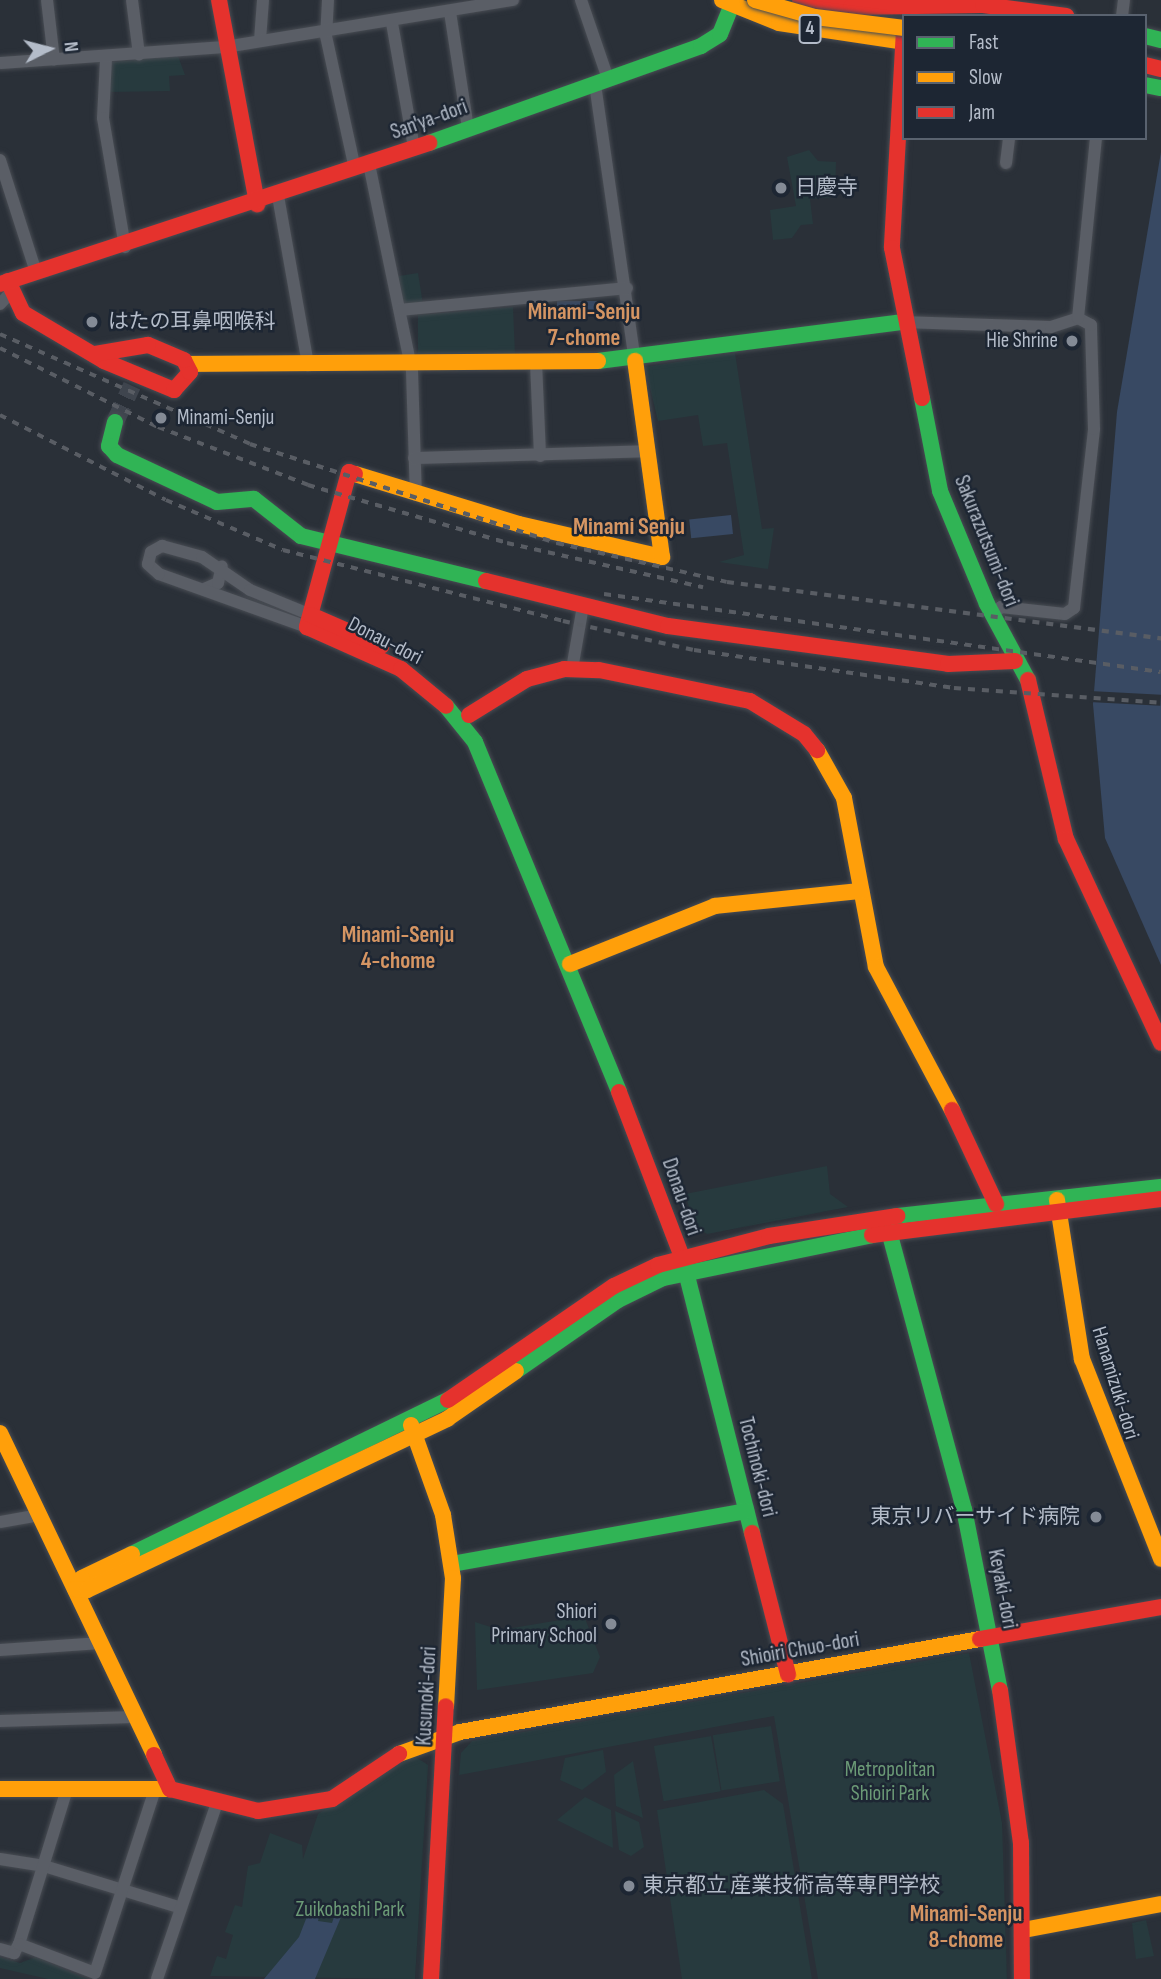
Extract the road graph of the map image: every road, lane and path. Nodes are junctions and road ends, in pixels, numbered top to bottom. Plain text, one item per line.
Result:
1 (47, 0) edge
2 (132, 0) edge
3 (219, 0) edge
4 (262, 0) edge
5 (328, 0) edge
6 (513, 0) edge
7 (582, 0) edge
8 (755, 0) edge
9 (800, 0) edge
10 (729, 2) edge
11 (450, 12) junction
12 (904, 12) edge
13 (1048, 14) edge
14 (392, 23) junction
15 (902, 27) edge
16 (325, 32) junction
17 (260, 40) junction
18 (902, 42) edge
19 (225, 47) junction
20 (139, 55) junction
21 (106, 59) junction
22 (54, 60) junction
23 (0, 64) edge
24 (902, 66) edge
25 (601, 82) junction
26 (468, 128) junction
27 (1009, 140) edge
28 (1096, 140) edge
29 (414, 148) junction
30 (0, 160) edge
31 (1006, 163) dead end
32 (362, 166) junction
33 (278, 196) junction
34 (257, 204) junction
35 (120, 249) junction
36 (36, 272) junction
37 (4, 285) edge
38 (627, 288) junction
39 (0, 304) edge
40 (400, 310) junction
41 (1078, 318) junction
42 (902, 322) junction
43 (94, 354) junction
44 (635, 361) junction
45 (537, 363) junction
46 (188, 364) junction
47 (308, 365) junction
48 (410, 366) junction
49 (114, 422) tunnel mouth
50 (648, 451) junction
51 (540, 456) junction
52 (414, 458) junction
53 (416, 495) junction
54 (333, 542) junction
55 (222, 566) junction
56 (204, 589) junction
57 (583, 606) junction
58 (992, 615) junction
59 (309, 621) junction
60 (1015, 661) junction
61 (572, 669) junction
62 (468, 715) junction
63 (861, 891) junction
64 (576, 961) junction
65 (1161, 1043) edge
66 (1161, 1187) edge
67 (1161, 1199) edge
68 (996, 1204) junction
69 (1058, 1206) junction
70 (887, 1225) junction
71 (684, 1264) junction
72 (413, 1429) junction
73 (0, 1433) edge
74 (746, 1511) junction
75 (39, 1515) junction
76 (0, 1522) edge
77 (1161, 1559) edge
78 (452, 1564) junction
79 (75, 1589) junction
80 (1161, 1606) edge
81 (990, 1637) junction
82 (101, 1643) junction
83 (0, 1650) edge
84 (788, 1674) junction
85 (135, 1717) junction
86 (0, 1721) edge
87 (447, 1736) junction
88 (0, 1789) edge
89 (67, 1789) junction
90 (162, 1789) junction
91 (217, 1803) junction
92 (0, 1859) edge
93 (44, 1866) junction
94 (121, 1890) junction
95 (1161, 1904) edge
96 (181, 1908) junction
97 (1024, 1930) junction
98 (19, 1944) junction
99 (0, 1949) edge
100 (95, 1973) junction
101 (108, 1979) edge
102 (156, 1979) edge
103 (431, 1979) edge
104 (1022, 1979) edge

1 - 22 street
2 - 20 street
3 - 19 main road
4 - 17 street
5 - 16 street
6 - 11 street
7 - 25 street
8 - 15 main road, 4, bridge
9 - 12 main road, 4
10 - 18 main road, 4
10 - 25 main road, San'ya-dori
11 - 14 street
11 - 26 street
12 - 13 main road, 4
14 - 16 street
14 - 29 street
16 - 17 street
16 - 32 street
17 - 19 street
19 - 20 street
19 - 34 main road
20 - 21 street
21 - 22 street
21 - 35 street
22 - 23 street
24 - 42 main road, Sakurazutsumi-dori
25 - 26 main road, San'ya-dori
25 - 38 street
26 - 29 main road, San'ya-dori
27 - 31 street
28 - 41 street
29 - 32 main road, San'ya-dori
30 - 36 street
32 - 33 main road, San'ya-dori
32 - 40 street
33 - 34 main road, San'ya-dori
33 - 47 street
34 - 35 main road, San'ya-dori
35 - 36 main road, San'ya-dori
35 - 37 main road, San'ya-dori
36 - 37 main road, San'ya-dori
37 - 39 street
37 - 43 main road
38 - 40 street
38 - 44 street
40 - 48 street
41 - 42 street
41 - 58 street
42 - 44 main road
42 - 58 main road, Sakurazutsumi-dori
43 - 46 main road
43 - 46 main road
44 - 45 main road
44 - 50 main road
45 - 48 main road
45 - 51 street
46 - 47 main road
47 - 48 main road
48 - 52 street
49 - 54 main road
50 - 51 street
50 - 53 main road
51 - 52 street
52 - 53 street
53 - 54 main road
54 - 57 main road
54 - 59 main road
55 - 56 street
55 - 56 street
55 - 59 street
56 - 59 street
57 - 60 main road
57 - 61 street
58 - 60 main road, Sakurazutsumi-dori
59 - 62 main road, Donau-dori
59 - 64 main road, Donau-dori
60 - 65 main road, Sakurazutsumi-dori
61 - 62 main road
61 - 63 main road
62 - 64 main road, Donau-dori
63 - 64 main road
63 - 68 main road
64 - 71 main road, Donau-dori
66 - 69 main road
67 - 69 main road
68 - 69 main road
68 - 70 main road
69 - 70 main road
69 - 77 main road, Hanamizuki-dori
70 - 71 main road
70 - 81 main road, Keyaki-dori
71 - 72 main road
71 - 74 main road, Tochinoki-dori
72 - 78 main road, Kusunoki-dori
72 - 79 main road
73 - 75 main road
74 - 78 main road
74 - 84 main road, Tochinoki-dori
75 - 76 street
75 - 79 main road
78 - 87 main road, Kusunoki-dori
79 - 82 main road
80 - 81 main road, Shioiri Chuo-dori
81 - 84 main road, Shioiri Chuo-dori
81 - 97 main road, Keyaki-dori
82 - 83 street
82 - 85 main road
84 - 87 main road, Shioiri Chuo-dori
85 - 86 street
85 - 90 main road
87 - 91 main road, Shioiri Chuo-dori
87 - 103 main road, Kusunoki-dori
88 - 89 main road, Shioiri Chuo-dori
89 - 90 main road, Shioiri Chuo-dori
89 - 93 street
90 - 91 main road, Shioiri Chuo-dori
90 - 94 street
91 - 96 street
92 - 93 street
93 - 94 street
93 - 98 street
94 - 96 street
94 - 100 street
95 - 97 main road
96 - 102 street
97 - 104 main road, Keyaki-dori
98 - 99 street
98 - 100 street
100 - 101 street

